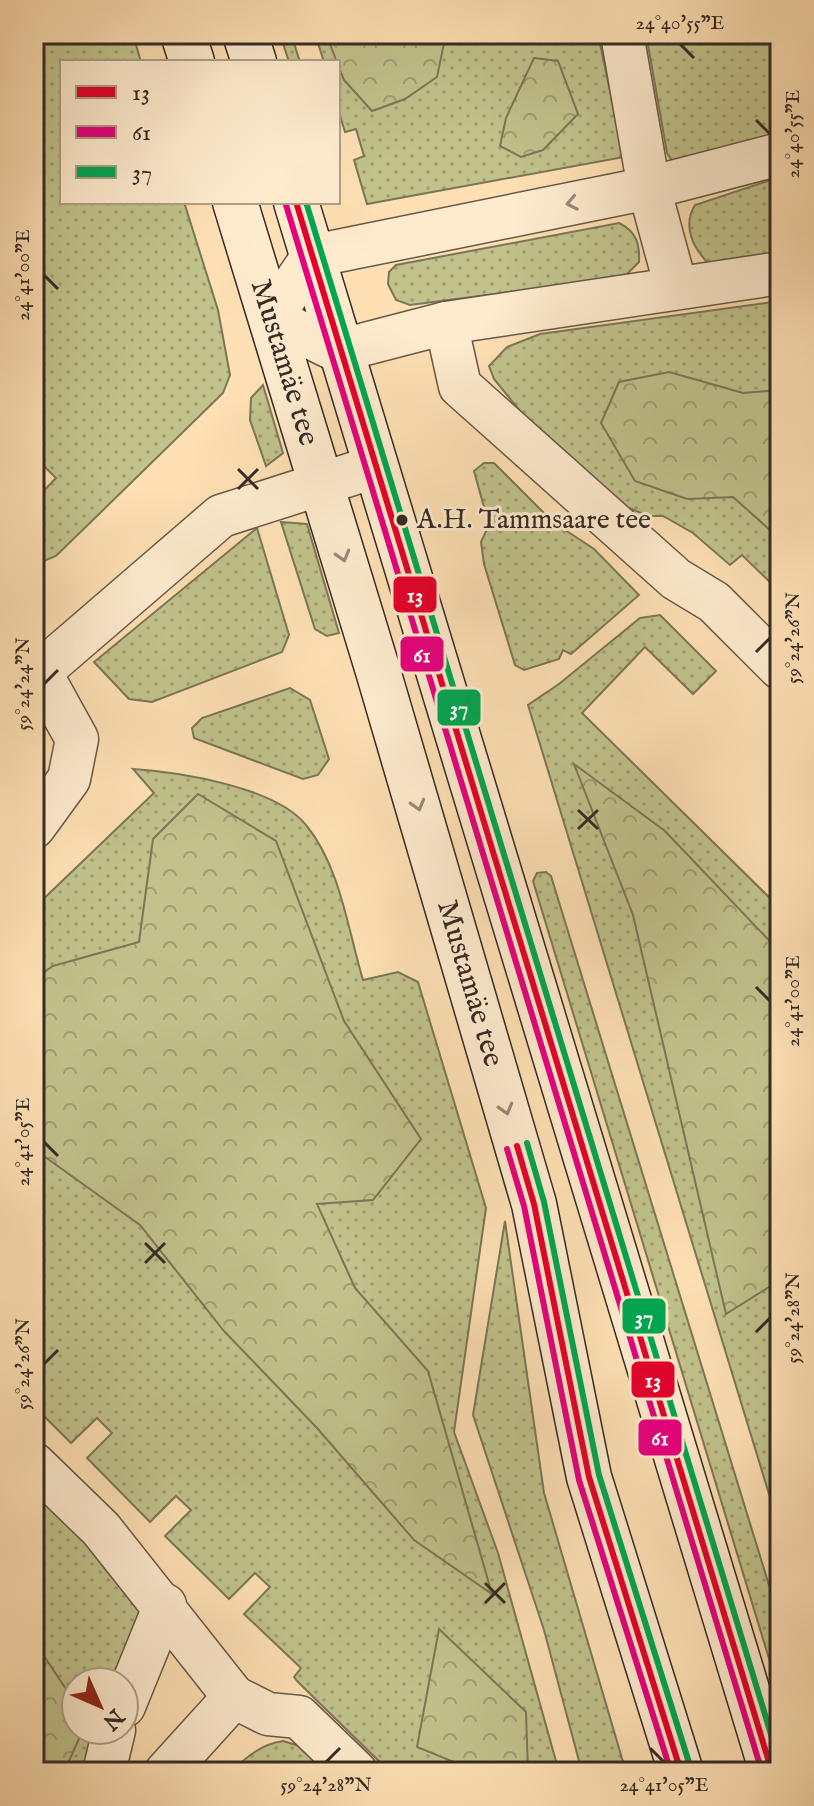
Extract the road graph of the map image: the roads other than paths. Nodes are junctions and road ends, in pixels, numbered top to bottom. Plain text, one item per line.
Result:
1 (183, 34) edge
2 (245, 34) edge
3 (622, 34) edge
4 (191, 60) edge
5 (253, 60) edge
6 (780, 154) edge
7 (649, 188) junction
8 (236, 204) edge
9 (297, 204) edge
10 (313, 256) junction
11 (780, 273) edge
12 (676, 287) junction
13 (271, 318) junction
14 (446, 323) junction
15 (338, 351) junction
16 (374, 467) junction
17 (321, 482) junction
18 (780, 668) edge
19 (37, 670) edge
20 (34, 827) edge
21 (34, 1464) edge
22 (165, 1605) junction
23 (140, 1667) edge
24 (234, 1697) junction
25 (110, 1746) edge
26 (104, 1772) edge
27 (166, 1772) edge
28 (356, 1772) edge
29 (681, 1772) edge
30 (772, 1772) edge

1 - 4 main road
2 - 5 main road
3 - 7 street
6 - 7 street
7 -> 10 street
7 - 12 street
8 - 13 main road, Mustamäe tee
9 - 10 main road, Mustamäe tee
10 - 13 street
10 - 15 main road, Mustamäe tee
11 - 12 street
12 - 14 street
13 - 15 street
13 - 17 main road, Mustamäe tee
14 - 15 street
14 - 18 street
15 - 16 main road, Mustamäe tee
16 - 17 street
16 - 30 main road, Mustamäe tee
17 - 19 street
17 -> 29 main road, Mustamäe tee
19 - 20 street
21 - 22 street
22 - 23 street
22 - 24 street
24 - 27 street
24 - 28 street
25 - 26 street

